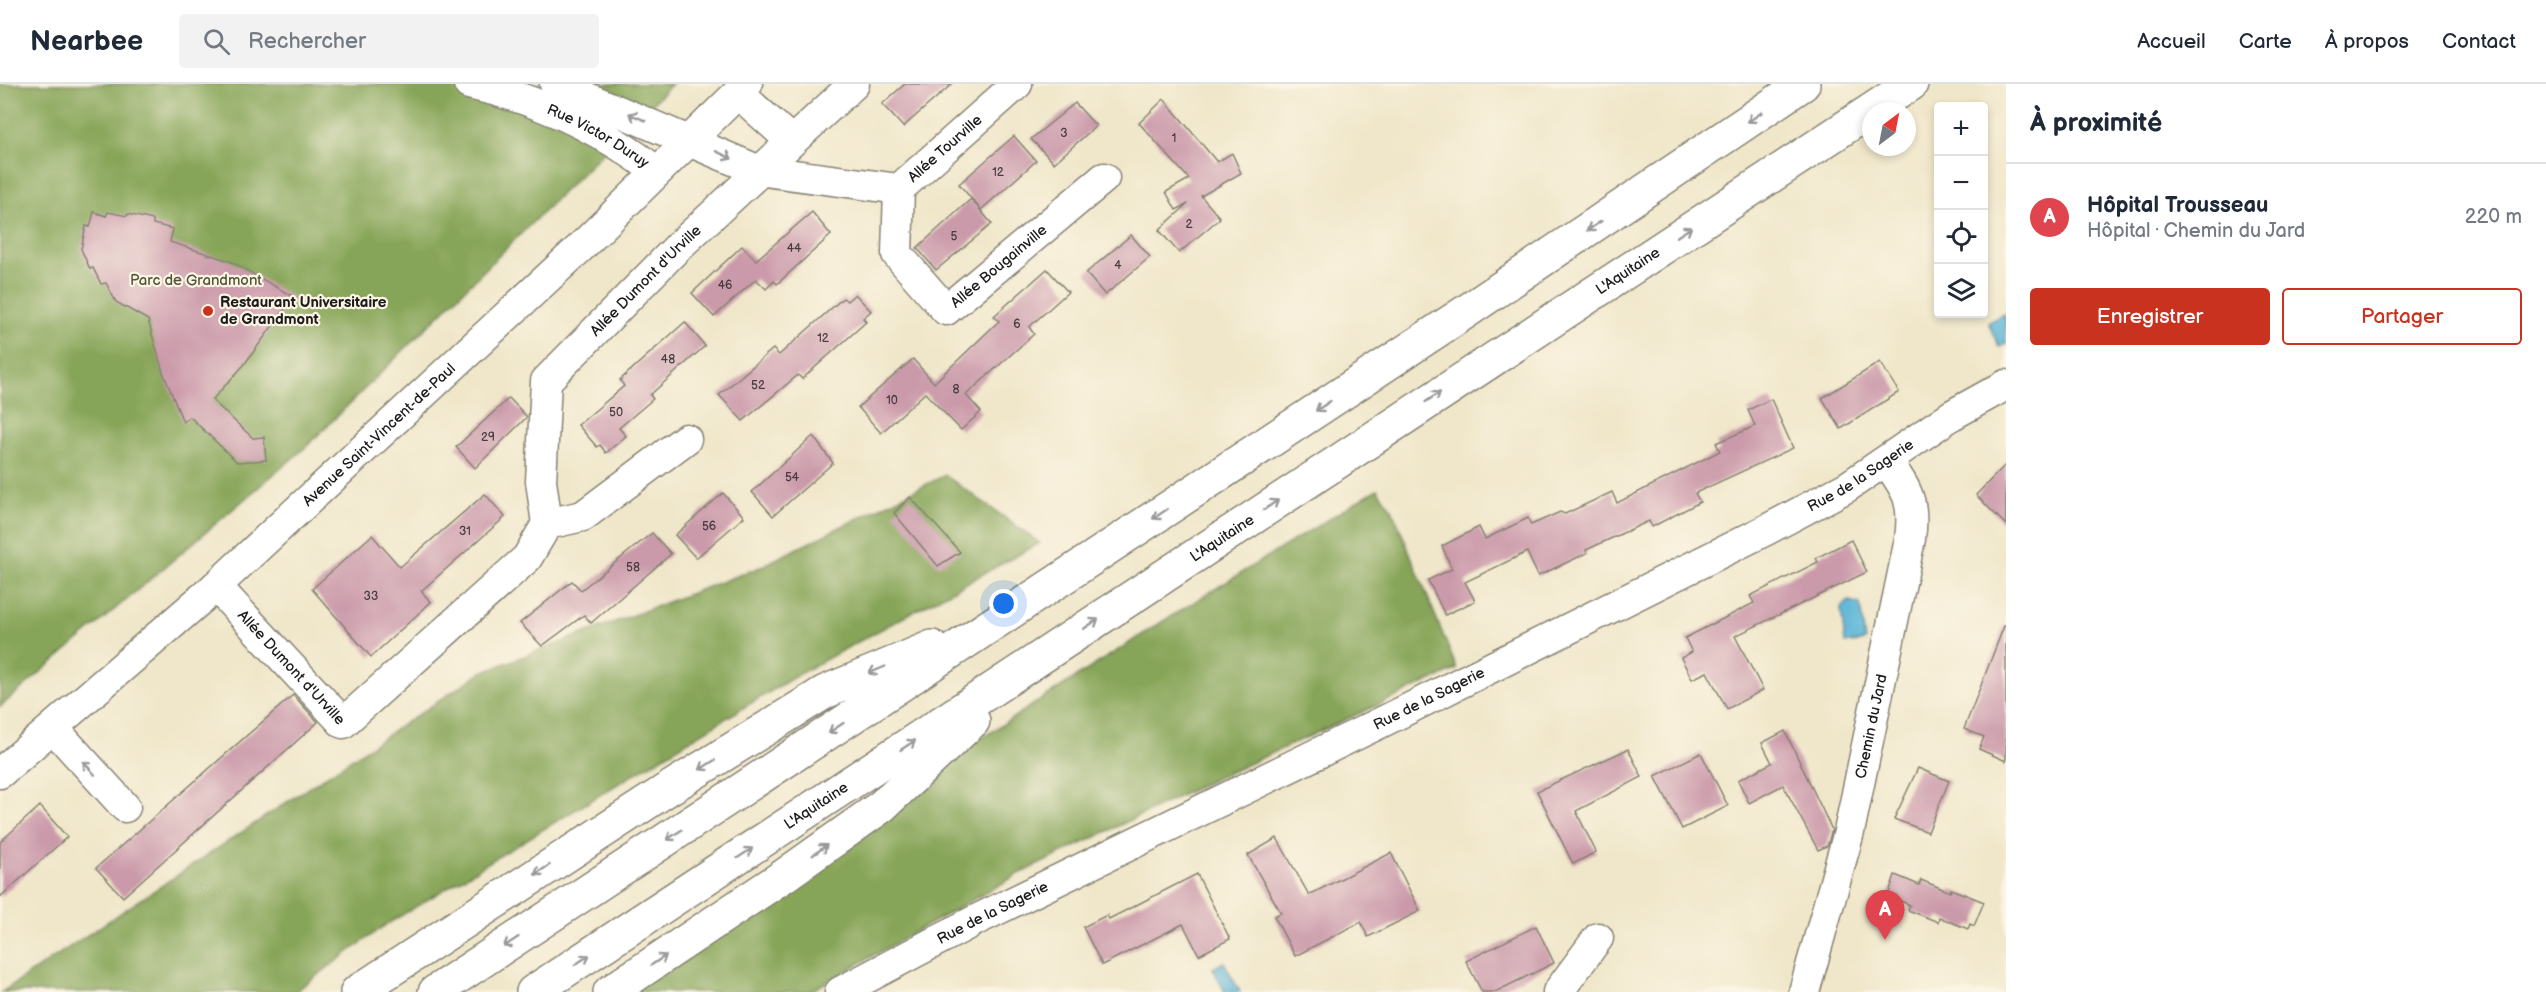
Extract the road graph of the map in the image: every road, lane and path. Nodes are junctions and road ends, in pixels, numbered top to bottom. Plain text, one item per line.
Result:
1 (470, 84) edge
2 (555, 84) edge
3 (854, 84) edge
4 (1017, 84) edge
5 (1803, 84) edge
6 (1911, 84) edge
7 (742, 89) edge
8 (691, 140) junction
9 (790, 140) junction
10 (757, 170) junction
11 (656, 171) junction
12 (1104, 178) dead end
13 (899, 189) junction
14 (2006, 385) edge
15 (686, 439) dead end
16 (1887, 462) junction
17 (547, 524) junction
18 (216, 586) junction
19 (1008, 615) junction
20 (1042, 657) junction
21 (54, 729) junction
22 (0, 773) edge
23 (125, 807) dead end
24 (1598, 938) dead end
25 (357, 992) edge
26 (435, 992) edge
27 (533, 992) edge
28 (610, 992) edge
29 (840, 992) edge
30 (1558, 992) edge
31 (1804, 992) edge

1 - 11 street, Rue Victor Duruy
8 -> 2 street, Rue Victor Duruy
3 - 9 street, Allée Dumont d'Urville
4 - 13 street, Allée Tourville
5 -> 19 highway
20 -> 6 highway, L'Aquitaine
7 - 8 street, Avenue Saint-Vincent-de-Paul
7 - 9 street
8 -> 10 street, Rue Victor Duruy
8 - 11 street, Avenue Saint-Vincent-de-Paul
9 - 10 street, Allée Dumont d'Urville
10 - 13 street, Allée Tourville
10 - 17 street, Allée Dumont d'Urville
11 - 18 street, Avenue Saint-Vincent-de-Paul
12 - 13 street, Allée Bougainville
14 - 16 street, Rue de la Sagerie
15 - 17 street
16 - 29 street, Rue de la Sagerie
16 - 31 street, Chemin du Jard
17 - 18 street, Allée Dumont d'Urville
18 - 21 street, Avenue Saint-Vincent-de-Paul
19 -> 25 highway
19 -> 26 highway
27 -> 20 highway, L'Aquitaine
28 -> 20 highway
21 - 22 street, Avenue Saint-Vincent-de-Paul
23 -> 21 street
24 - 30 street

